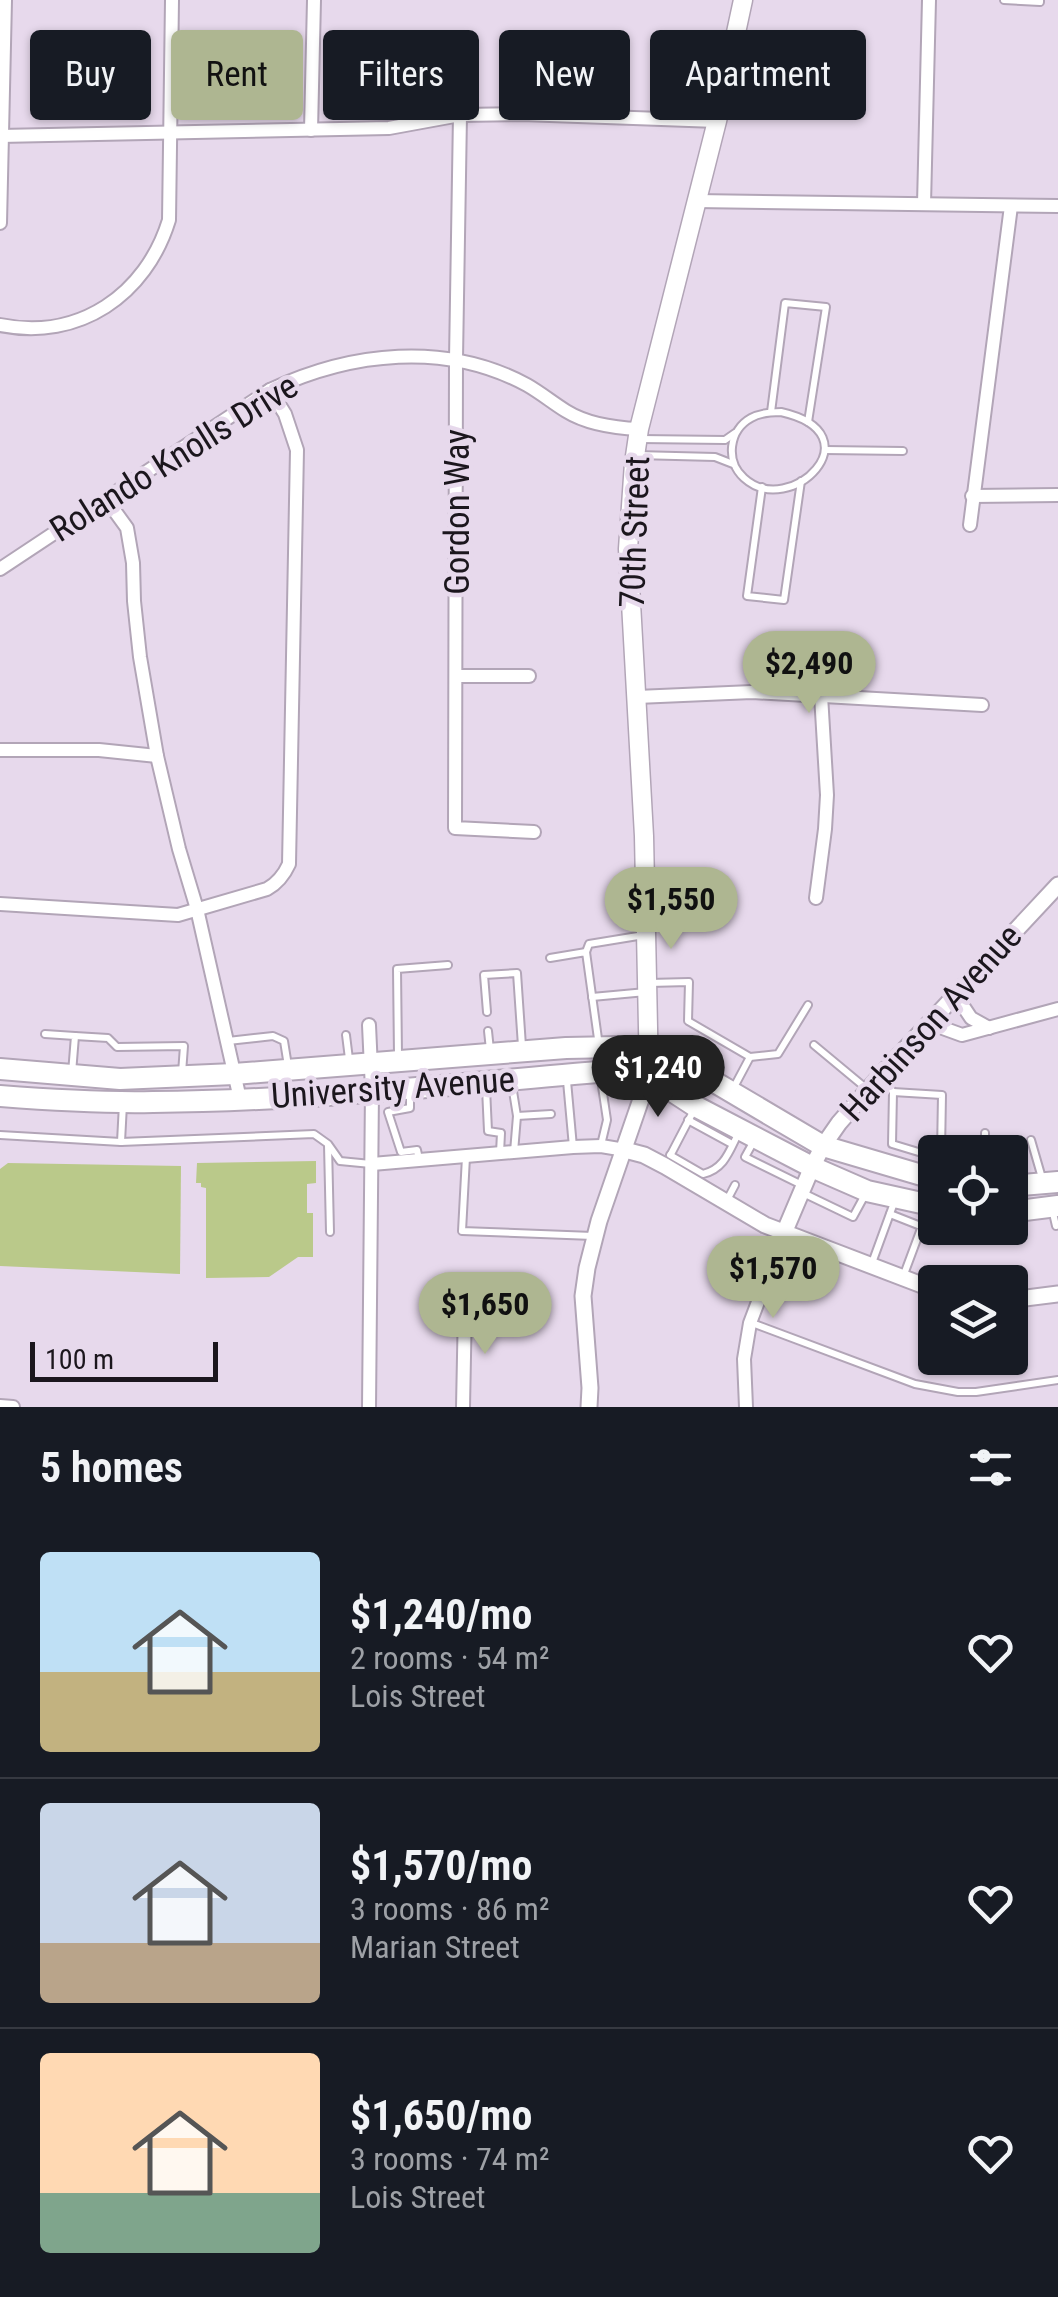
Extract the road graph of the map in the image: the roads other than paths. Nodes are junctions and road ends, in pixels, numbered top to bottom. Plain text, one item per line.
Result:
1 (5, 0) edge
2 (172, 0) edge
3 (314, 0) edge
4 (743, 0) edge
5 (929, 0) edge
6 (1004, 0) edge
7 (1040, 0) edge
8 (479, 115) edge
9 (436, 120) edge
10 (460, 120) edge
11 (718, 121) junction
12 (312, 130) junction
13 (170, 133) junction
14 (1, 136) edge
15 (696, 201) junction
16 (924, 204) junction
17 (1011, 206) junction
18 (1058, 206) edge
19 (0, 223) edge
20 (0, 325) edge
21 (456, 359) junction
22 (270, 390) junction
23 (771, 412) junction
24 (808, 422) junction
25 (736, 432) junction
26 (637, 441) junction
27 (826, 450) junction
28 (903, 451) dead end
29 (734, 464) junction
30 (801, 482) junction
31 (762, 487) junction
32 (1058, 495) edge
33 (972, 496) junction
34 (106, 499) junction
35 (970, 525) dead end
36 (0, 569) edge
37 (456, 676) junction
38 (529, 676) dead end
39 (821, 695) junction
40 (636, 697) junction
41 (982, 704) dead end
42 (0, 750) edge
43 (157, 756) junction
44 (534, 832) dead end
45 (1058, 885) edge
46 (816, 898) dead end
47 (0, 904) edge
48 (197, 908) junction
49 (646, 934) junction
50 (586, 952) junction
51 (550, 958) dead end
52 (448, 965) dead end
53 (648, 988) junction
54 (955, 994) junction
55 (592, 998) junction
56 (808, 1005) dead end
57 (1058, 1009) edge
58 (487, 1012) dead end
59 (929, 1023) junction
60 (369, 1025) dead end
61 (989, 1028) junction
62 (488, 1031) dead end
63 (45, 1034) dead end
64 (76, 1036) junction
65 (346, 1036) dead end
66 (227, 1041) junction
67 (814, 1045) dead end
68 (600, 1047) junction
69 (650, 1050) junction
70 (522, 1052) junction
71 (490, 1054) junction
72 (750, 1058) junction
73 (398, 1062) junction
74 (360, 1065) junction
75 (0, 1069) edge
76 (289, 1070) junction
77 (600, 1072) junction
78 (72, 1074) junction
79 (234, 1074) junction
80 (566, 1074) junction
81 (881, 1074) junction
82 (182, 1076) junction
83 (649, 1076) junction
84 (512, 1079) junction
85 (486, 1081) junction
86 (410, 1089) junction
87 (372, 1090) junction
88 (868, 1090) junction
89 (731, 1092) junction
90 (893, 1092) junction
91 (0, 1096) edge
92 (240, 1099) junction
93 (124, 1102) junction
94 (692, 1113) junction
95 (551, 1114) dead end
96 (517, 1116) junction
97 (0, 1135) edge
98 (941, 1135) edge
99 (742, 1137) junction
100 (1031, 1140) dead end
101 (121, 1142) junction
102 (328, 1144) junction
103 (573, 1146) junction
104 (601, 1146) junction
105 (823, 1146) junction
106 (625, 1150) junction
107 (918, 1152) edge
108 (507, 1153) junction
109 (466, 1157) junction
110 (668, 1160) junction
111 (419, 1162) junction
112 (372, 1164) junction
113 (918, 1173) edge
114 (806, 1182) junction
115 (1051, 1184) edge
116 (735, 1186) dead end
117 (867, 1191) junction
118 (726, 1202) junction
119 (893, 1206) junction
120 (918, 1206) edge
121 (1028, 1212) edge
122 (1055, 1213) edge
123 (918, 1223) edge
124 (330, 1232) dead end
125 (784, 1233) junction
126 (594, 1236) junction
127 (918, 1236) edge
128 (870, 1266) junction
129 (902, 1278) junction
130 (918, 1284) edge
131 (1058, 1294) edge
132 (1028, 1298) edge
133 (465, 1306) dead end
134 (750, 1323) junction
135 (1058, 1380) edge
136 (0, 1406) edge
137 (13, 1407) edge
138 (369, 1407) edge
139 (463, 1407) edge
140 (589, 1407) edge
141 (746, 1407) edge

1 - 14 street
2 - 13 street
3 - 12 street
4 - 11 main road, 70th Street
5 - 16 street
6 - 7 lane
8 - 11 street
9 - 12 street
10 - 21 street, Gordon Way
11 - 15 main road, 70th Street
12 - 13 street
13 - 14 street
13 - 20 street
14 - 19 street
15 - 16 street
15 - 26 main road, 70th Street
16 - 17 street
17 - 18 street
17 - 33 street
21 - 22 street, Rolando Knolls Drive
21 - 26 street, Rolando Knolls Drive
21 - 37 street, Gordon Way
22 - 34 street, Rolando Knolls Drive
22 - 48 street
23 - 24 lane
23 - 24 lane
23 - 25 lane
24 - 27 lane
25 - 26 lane
25 - 29 lane
26 - 29 lane
26 - 40 main road, 70th Street
27 - 28 lane
27 - 30 lane
29 - 31 lane
30 - 31 lane
30 - 31 lane
32 - 33 street
33 - 35 street
34 - 36 street, Rolando Knolls Drive
34 - 43 street
37 - 38 street
37 - 44 street, Gordon Way
39 - 40 street
39 - 41 street
39 - 46 street
40 - 49 main road, 70th Street
42 - 43 street
43 - 48 street
45 - 54 street, Harbinson Avenue
47 - 48 street
48 - 66 street
49 - 50 lane
49 - 53 main road, 70th Street
50 - 51 lane
50 - 55 lane
52 - 73 lane
53 - 55 lane
53 - 69 main road, 70th Street
53 - 72 lane
54 - 59 street, Harbinson Avenue
54 - 61 street
55 - 68 lane
56 - 72 lane
57 - 61 street
58 - 70 lane
59 - 61 street
59 - 81 street, Harbinson Avenue
60 - 74 street
62 - 71 lane
63 - 64 lane
64 - 78 lane
64 - 82 lane
65 - 74 lane
66 - 76 lane
66 - 79 street
67 - 88 lane
68 - 69 main road, University Avenue
68 - 70 main road, University Avenue
69 - 83 main road, 70th Street
69 - 89 main road, University Avenue
70 - 71 main road, University Avenue
71 - 73 main road, University Avenue
72 - 89 lane
73 - 74 main road, University Avenue
74 - 76 main road, University Avenue
74 - 87 street
75 - 78 main road, University Avenue
76 - 79 main road, University Avenue
77 - 80 main road, University Avenue
77 - 83 main road, University Avenue
77 - 104 lane
78 - 82 main road, University Avenue
79 - 82 main road, University Avenue
79 - 92 street
80 - 84 main road, University Avenue
80 - 103 lane
81 - 88 street, Harbinson Avenue
81 - 90 lane
83 - 94 main road, University Avenue
83 - 106 street
84 - 85 main road, University Avenue
84 - 96 lane
85 - 86 main road, University Avenue
85 - 108 lane
86 - 87 main road, University Avenue
86 - 111 lane
87 - 92 main road, University Avenue
87 - 112 street
88 - 105 street, Harbinson Avenue
89 - 105 main road, University Avenue
90 - 98 lane
90 - 107 lane
91 - 93 main road, University Avenue
92 - 93 main road, University Avenue
93 - 101 lane
94 - 99 main road, University Avenue
94 - 110 lane
95 - 96 lane
96 - 108 lane
97 - 101 lane
99 - 110 lane
99 - 114 main road, University Avenue
100 - 115 lane
101 - 102 lane
102 - 112 lane
102 - 124 lane
103 - 104 street
103 - 108 street
104 - 106 street
105 - 113 main road, University Avenue
105 - 114 street, Harbinson Avenue
106 - 110 street
106 - 126 street
108 - 109 street
109 - 111 street
109 - 126 lane
110 - 118 street
111 - 112 street
112 - 138 street
114 - 117 main road, University Avenue
114 - 117 lane
114 - 125 street, Harbinson Avenue
116 - 118 lane
117 - 119 main road, University Avenue
118 - 125 street
119 - 120 main road, University Avenue
119 - 123 lane
119 - 128 lane
121 - 122 main road
125 - 128 street
125 - 134 street
126 - 140 street
127 - 129 lane
128 - 129 street
129 - 130 street
131 - 132 street
133 - 139 street
134 - 135 lane
134 - 141 street
136 - 137 street

